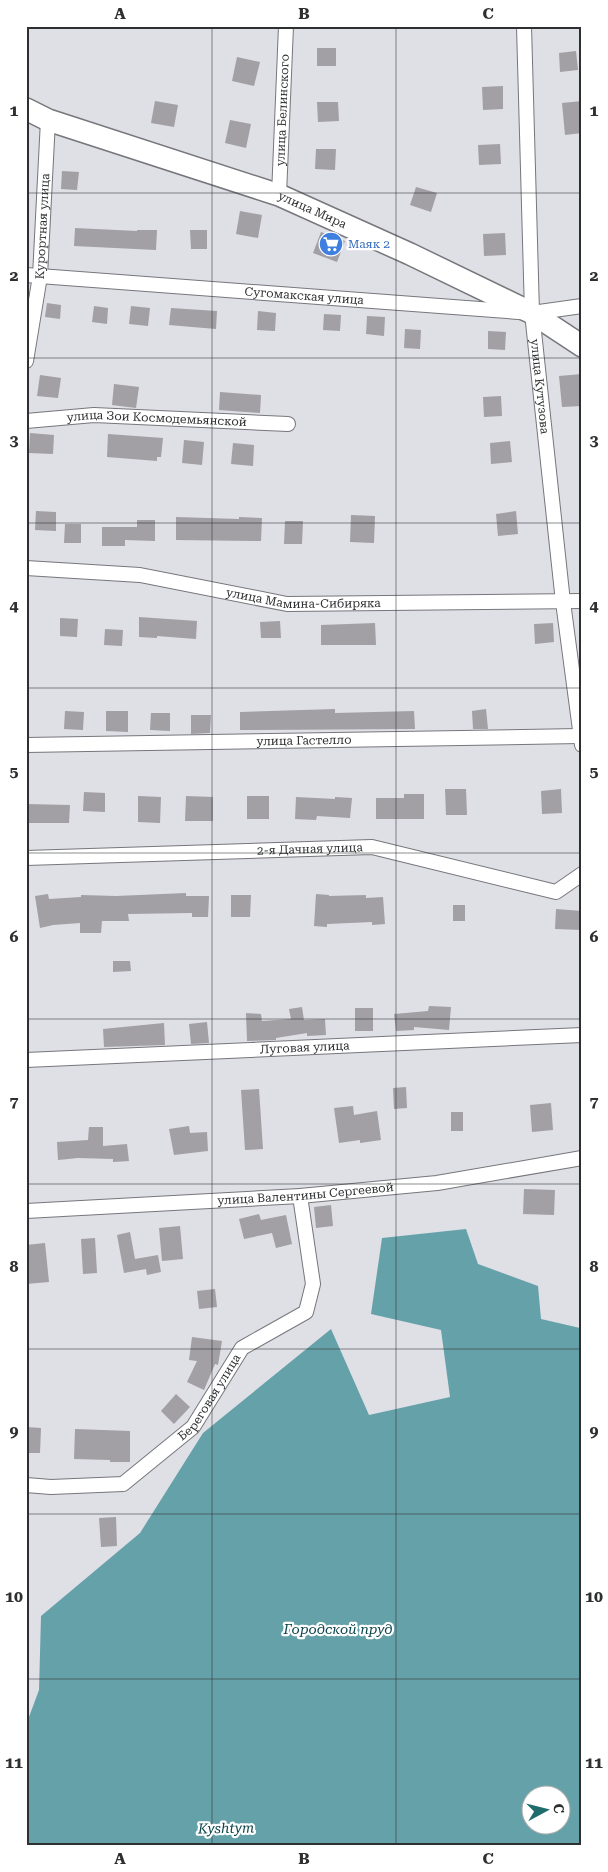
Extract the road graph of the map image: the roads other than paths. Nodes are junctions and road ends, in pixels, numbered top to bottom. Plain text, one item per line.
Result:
1 (286, 26) edge
2 (524, 26) edge
3 (26, 109) edge
4 (26, 117) edge
5 (48, 120) junction
6 (279, 195) junction
7 (33, 275) edge
8 (582, 306) edge
9 (532, 313) junction
10 (582, 346) edge
11 (26, 361) edge
12 (26, 421) edge
13 (288, 424) dead end
14 (26, 568) edge
15 (582, 601) edge
16 (563, 602) junction
17 (581, 740) edge
18 (26, 745) edge
19 (26, 858) edge
20 (582, 874) edge
21 (582, 1035) edge
22 (26, 1060) edge
23 (582, 1158) edge
24 (300, 1196) junction
25 (26, 1211) edge
26 (26, 1485) edge

1 - 6 street, улица Белинского
2 - 9 street, улица Кутузова
3 - 5 main road, улица Мира
4 - 5 street
5 - 6 main road, улица Мира
5 - 7 street, Курортная улица
6 - 9 main road, улица Мира
7 - 9 street, Сугомакская улица
7 - 11 street, Курортная улица
8 - 9 street, Сугомакская улица
9 - 10 main road, улица Мира
9 - 16 street, улица Кутузова
12 - 13 street, улица Зои Космодемьянской
14 - 16 street, улица Мамина-Сибиряка
15 - 16 street, улица Мамина-Сибиряка
16 - 17 street, улица Кутузова
17 - 18 street, улица Гастелло
19 - 20 street, 2-я Дачная улица
21 - 22 street, Луговая улица
23 - 24 street, улица Валентины Сергеевой
24 - 25 street, улица Валентины Сергеевой
24 - 26 street, Береговая улица

